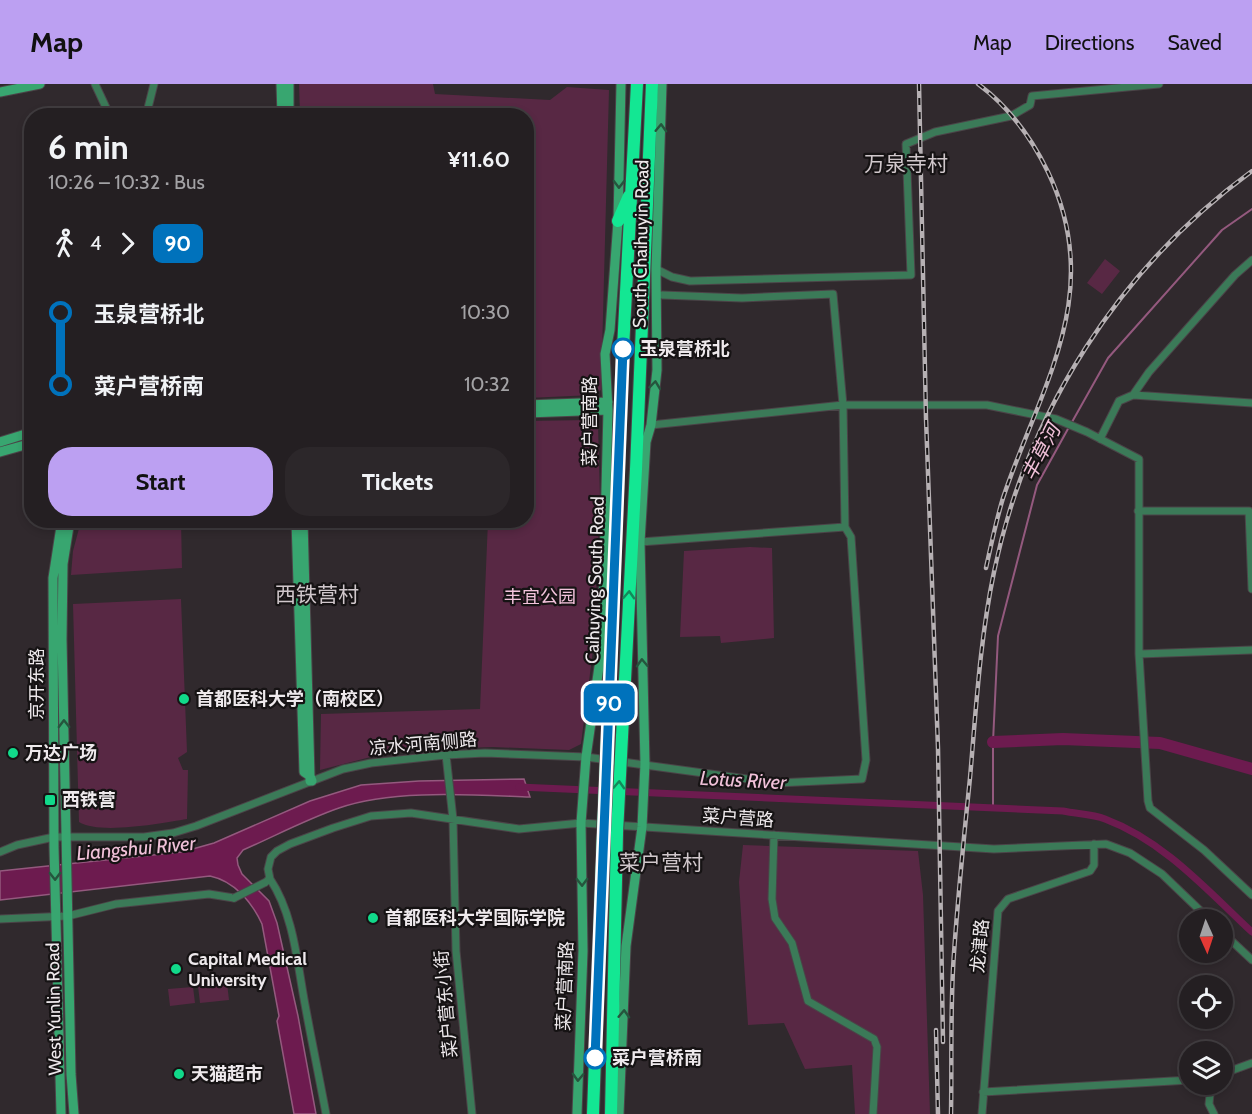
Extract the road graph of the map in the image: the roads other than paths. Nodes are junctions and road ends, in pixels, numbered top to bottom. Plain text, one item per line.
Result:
1 (40, 84) edge
2 (95, 84) edge
3 (154, 84) edge
4 (281, 84) edge
5 (290, 84) edge
6 (621, 84) edge
7 (637, 84) edge
8 (652, 84) edge
9 (662, 84) edge
10 (1159, 84) edge
11 (0, 92) edge
12 (106, 108) edge
13 (148, 108) edge
14 (282, 108) edge
15 (289, 108) edge
16 (633, 187) junction
17 (618, 221) junction
18 (1252, 260) edge
19 (656, 269) junction
20 (832, 278) junction
21 (833, 294) junction
22 (662, 295) dead end
23 (1133, 395) junction
24 (1252, 404) edge
25 (534, 405) edge
26 (843, 405) junction
27 (608, 406) junction
28 (534, 411) edge
29 (651, 425) junction
30 (24, 434) edge
31 (1100, 439) junction
32 (0, 442) edge
33 (646, 442) junction
34 (24, 444) edge
35 (0, 452) edge
36 (636, 469) junction
37 (1138, 511) junction
38 (845, 526) junction
39 (61, 528) edge
40 (68, 528) edge
41 (296, 528) edge
42 (303, 528) edge
43 (640, 542) junction
44 (1252, 589) edge
45 (1252, 650) edge
46 (1139, 654) junction
47 (446, 755) junction
48 (586, 757) junction
49 (645, 764) junction
50 (311, 779) junction
51 (453, 819) junction
52 (581, 823) junction
53 (642, 827) junction
54 (774, 835) junction
55 (67, 841) junction
56 (54, 842) junction
57 (1094, 844) junction
58 (0, 852) edge
59 (268, 881) junction
60 (1252, 895) edge
61 (68, 903) joint
62 (56, 904) joint
63 (1199, 909) edge
64 (68, 916) junction
65 (56, 917) junction
66 (0, 919) edge
67 (1233, 942) edge
68 (1252, 960) edge
69 (1252, 1063) edge
70 (1233, 1070) edge
71 (1179, 1081) edge
72 (983, 1092) junction
73 (1210, 1095) edge
74 (61, 1114) edge
75 (74, 1114) edge
76 (326, 1114) edge
77 (472, 1114) edge
78 (577, 1114) edge
79 (593, 1114) edge
80 (611, 1114) edge
81 (620, 1114) edge
82 (873, 1114) edge
83 (982, 1114) edge
84 (1214, 1114) edge

1 - 11 street
2 - 12 street
3 - 13 street
4 - 14 street
5 - 15 street
6 -> 17 street, 菜户营南路
7 - 16 highway, Caihuying South Road
8 - 36 highway, Caihuying South Road
19 -> 9 street, South Chaihuyin Road
10 - 20 street
16 - 17 highway
16 - 79 highway, Caihuying South Road, bridge
17 - 27 street, 菜户营南路
18 - 23 street
19 - 20 street
29 -> 19 street, South Chaihuyin Road
20 - 21 street
21 - 22 street
21 - 26 street
23 - 24 street
23 - 31 street
25 - 27 street
26 - 29 street
26 - 31 street
26 - 38 street
27 - 28 street
27 - 48 street, 菜户营南路
29 - 33 street, South Chaihuyin Road
30 - 32 street
31 - 37 street
33 - 36 highway
33 - 43 street, South Chaihuyin Road
34 - 35 street
80 -> 36 highway, Caihuying South Road, bridge
37 - 44 street
37 - 46 street
38 - 43 street
38 - 49 street, 凉水河南侧路
39 - 56 street, 京开东路
55 -> 40 street, 京开东路
41 - 50 street
42 - 50 street
49 -> 43 street, South Chaihuyin Road
45 - 46 street
46 - 60 street
47 - 48 street, 凉水河南侧路
47 - 50 street, 凉水河南侧路
47 - 51 street, 菜户营东小街
48 - 49 street, 凉水河南侧路
48 - 52 street, 菜户营南路
49 - 53 street, South Chaihuyin Road
50 - 55 street, 凉水河南侧路
51 - 52 street, 菜户营路
51 - 59 street, 菜户营路
51 - 77 street, 菜户营东小街
52 - 53 street, 菜户营路
52 -> 78 street, 菜户营南路
53 - 54 street, 菜户营路
81 -> 53 street
54 - 57 street, 菜户营路
54 - 82 street
55 - 56 street, 凉水河南侧路
55 - 61 street, 京开东路
56 - 58 street, 凉水河南侧路
56 -> 62 street, 京开东路
57 - 63 street, 菜户营路
57 - 72 street, 龙津路
59 - 64 street, bridge
59 - 76 street
61 - 64 street, West Yunlin Road
62 - 65 street, West Yunlin Road
64 - 65 street
64 - 75 street, West Yunlin Road
65 - 66 street
65 - 74 street, West Yunlin Road
67 - 68 street
69 - 70 street
71 - 72 street
72 - 83 street, 龙津路
73 - 84 street

